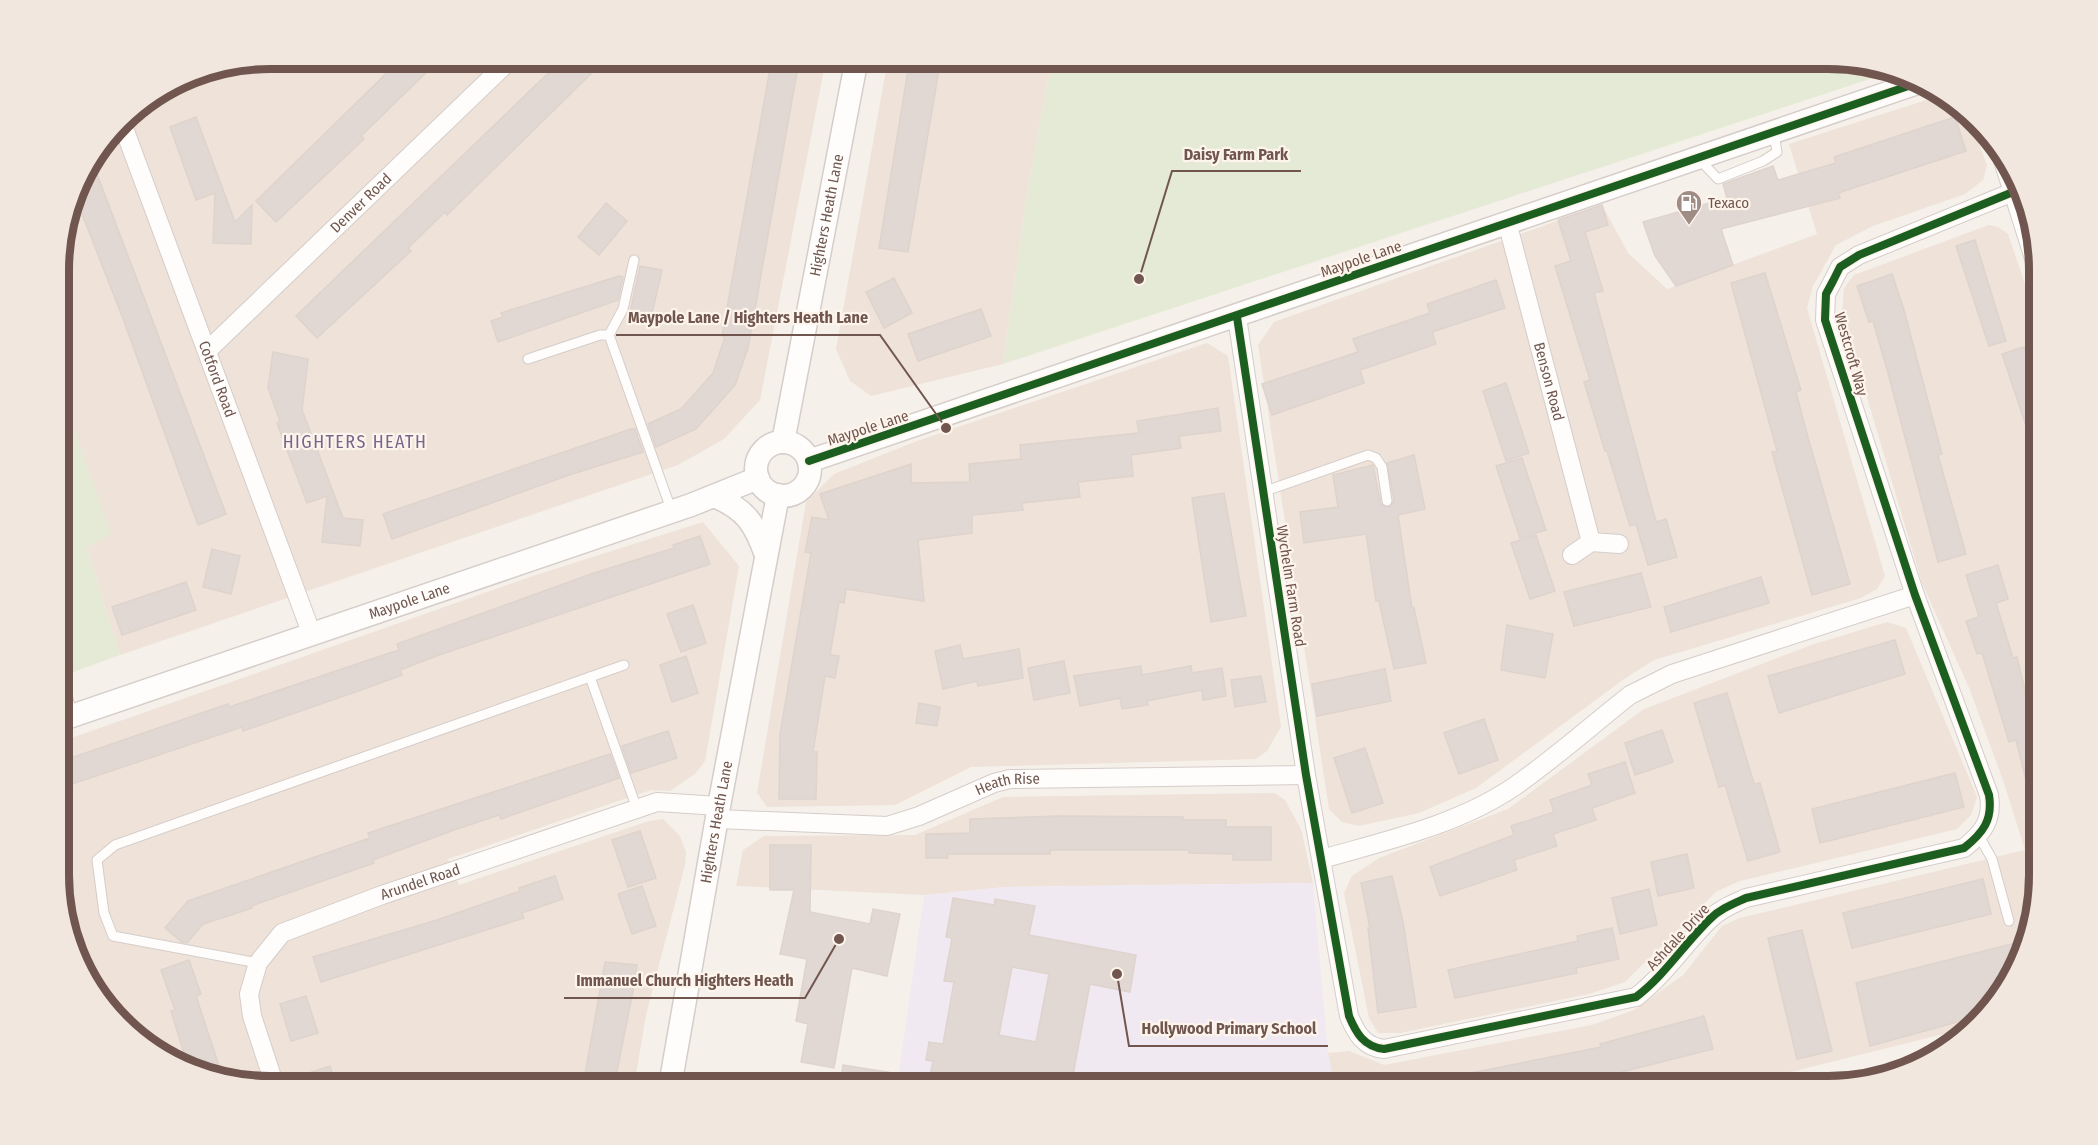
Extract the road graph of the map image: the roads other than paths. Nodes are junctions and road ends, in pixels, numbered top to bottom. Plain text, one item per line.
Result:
1 (501, 69) edge
2 (855, 69) edge
3 (1908, 86) edge
4 (125, 131) edge
5 (2013, 192) joint
6 (1507, 222) junction
7 (2023, 224) edge
8 (634, 260) dead end
9 (1237, 317) junction
10 (609, 335) junction
11 (208, 350) junction
12 (528, 360) dead end
13 (783, 442) junction
14 (809, 461) junction
15 (758, 478) junction
16 (1263, 492) junction
17 (778, 495) junction
18 (714, 496) junction
19 (1387, 501) dead end
20 (672, 512) junction
21 (1591, 542) junction
22 (1619, 544) dead end
23 (1572, 555) dead end
24 (767, 557) junction
25 (1915, 595) junction
26 (312, 635) junction
27 (624, 665) dead end
28 (590, 677) junction
29 (69, 717) edge
30 (1306, 775) junction
31 (637, 809) junction
32 (719, 813) junction
33 (1979, 836) junction
34 (1322, 859) junction
35 (2009, 921) dead end
36 (258, 963) junction
37 (272, 1076) edge
38 (672, 1076) edge

1 - 11 street, Denver Road
2 - 13 street, Highters Heath Lane
3 - 6 street, Maypole Lane
4 - 11 street, Cotford Road
5 - 7 street
5 - 25 street, Westcroft Way
6 - 9 street, Maypole Lane
6 - 21 street, Benson Road
8 - 10 lane
9 - 14 street, Maypole Lane
9 - 16 street, Wychelm Farm Road
10 - 12 lane
10 - 20 lane
11 - 26 street, Cotford Road
13 - 14 street
13 - 15 street
14 - 17 street
15 - 17 street
15 - 18 street, Maypole Lane
16 - 19 lane
16 - 30 street, Wychelm Farm Road
17 - 24 street, Highters Heath Lane
18 - 20 street, Maypole Lane
18 - 24 street
20 - 26 street, Maypole Lane
21 - 22 street
21 - 23 street
24 - 32 street, Highters Heath Lane
25 - 33 street
25 - 34 street
26 - 29 street, Maypole Lane
27 - 28 lane
28 - 31 lane
28 - 36 lane
30 - 32 street, Heath Rise
30 - 34 street, Wychelm Farm Road
31 - 32 street, Arundel Road
31 - 36 street, Arundel Road
32 - 38 street, Highters Heath Lane
33 - 34 street, Ashdale Drive
33 - 35 lane
36 - 37 street, Arundel Road

